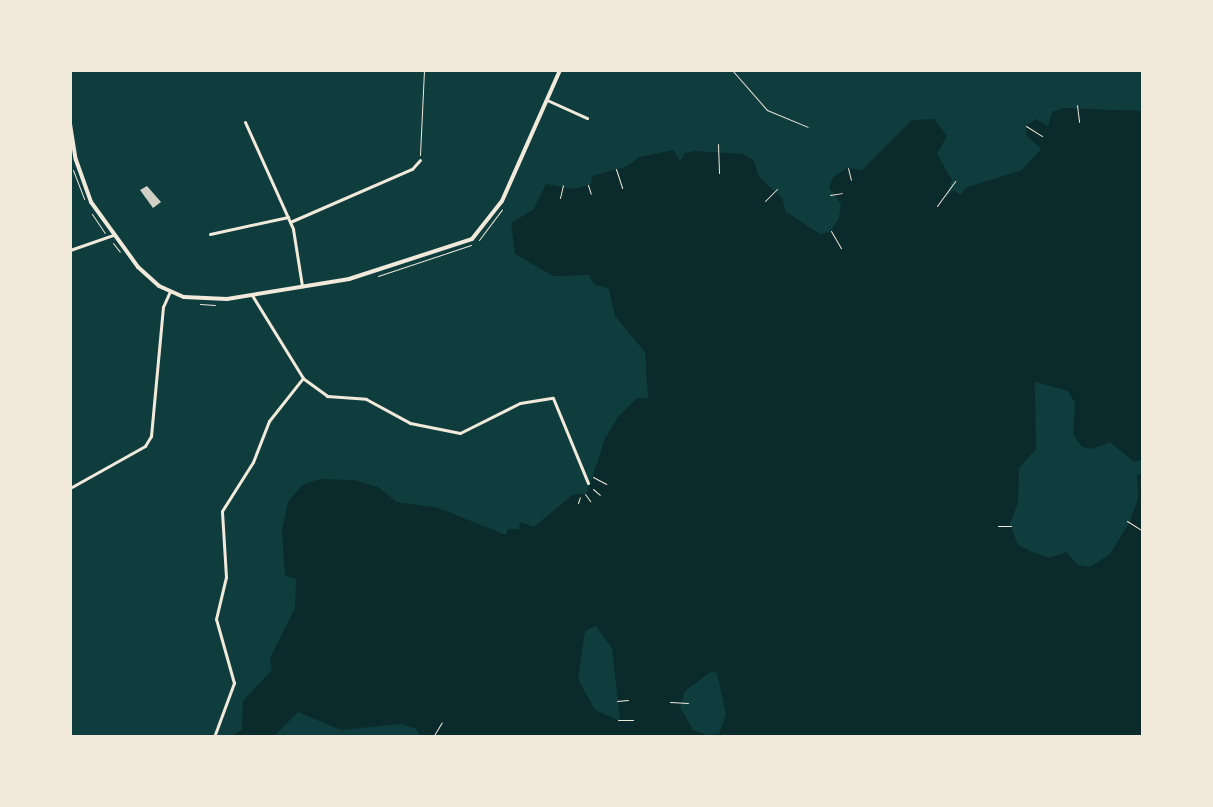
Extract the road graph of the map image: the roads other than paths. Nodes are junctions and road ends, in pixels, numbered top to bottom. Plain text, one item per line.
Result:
1 (560, 70) edge
2 (732, 70) edge
3 (547, 100) junction
4 (587, 118) dead end
5 (245, 122) dead end
6 (70, 124) edge
7 (808, 127) dead end
8 (420, 160) road end
9 (289, 219) junction
10 (210, 234) dead end
11 (113, 235) junction
12 (70, 250) edge
13 (302, 286) junction
14 (170, 291) junction
15 (252, 294) junction
16 (303, 378) junction
17 (590, 485) road end
18 (70, 488) edge
19 (214, 737) edge

1 - 3 street
2 - 7 lane
3 - 4 street
3 - 13 street
5 - 9 street
6 - 11 street
8 - 9 street
9 - 10 street
9 - 13 street
11 - 12 street
11 - 14 street
13 - 15 street
14 - 15 street
14 - 18 street
15 - 16 street
16 - 17 street
16 - 19 street

